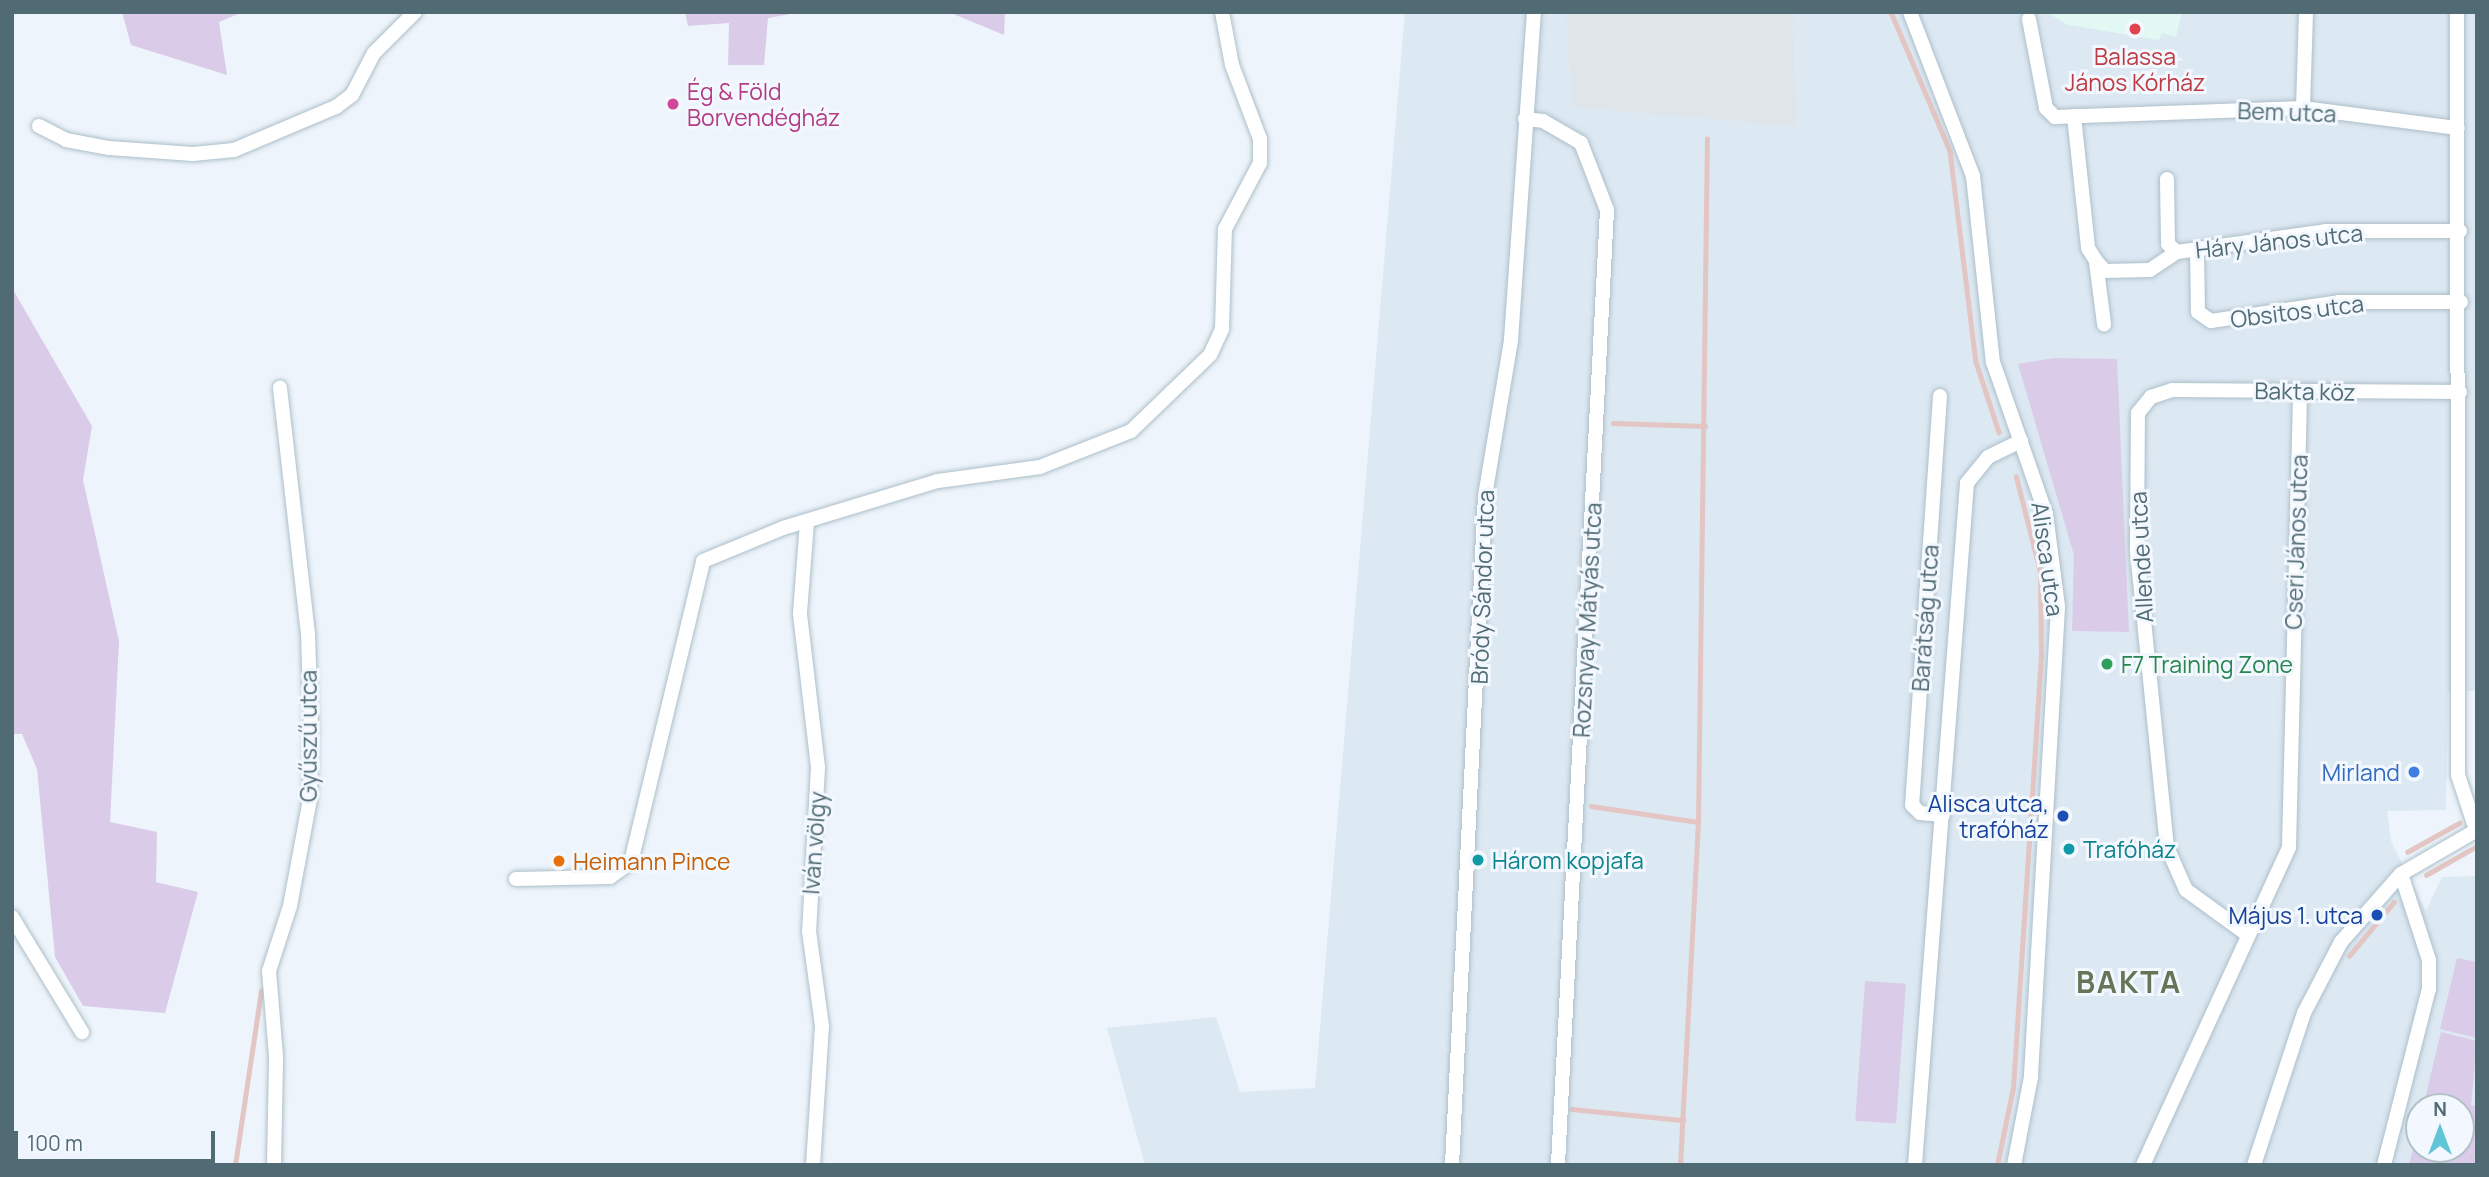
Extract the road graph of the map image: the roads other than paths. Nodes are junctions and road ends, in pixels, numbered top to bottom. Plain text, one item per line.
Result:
1 (415, 12) edge
2 (1223, 12) edge
3 (1534, 12) edge
4 (1910, 12) edge
5 (2306, 12) edge
6 (2457, 12) edge
7 (2029, 19) dead end
8 (2303, 108) junction
9 (2074, 116) junction
10 (1525, 119) junction
11 (39, 126) dead end
12 (2458, 128) junction
13 (2167, 179) dead end
14 (2460, 231) junction
15 (2197, 249) junction
16 (2177, 252) junction
17 (2096, 261) junction
18 (2460, 302) junction
19 (2104, 324) dead end
20 (281, 388) dead end
21 (2300, 392) junction
22 (2460, 392) junction
23 (1940, 396) dead end
24 (2151, 397) joint
25 (2021, 441) junction
26 (807, 522) junction
27 (1943, 815) junction
28 (2477, 830) edge
29 (2401, 874) junction
30 (516, 879) dead end
31 (12, 917) edge
32 (2248, 935) junction
33 (82, 1032) dead end
34 (274, 1165) edge
35 (813, 1165) edge
36 (1452, 1165) edge
37 (1558, 1165) edge
38 (1915, 1165) edge
39 (2014, 1165) edge
40 (2143, 1165) edge
41 (2254, 1165) edge
42 (2384, 1165) edge

1 - 11 street
2 - 26 street
3 - 10 street, Bródy Sándor utca
4 - 25 street, Alisca utca
5 - 8 street
6 - 12 street
7 - 9 street, Bem utca
8 - 9 street, Bem utca
8 - 12 street, Bem utca
9 - 17 street
10 - 36 street, Bródy Sándor utca
10 - 37 street, Rozsnyay Mátyás utca
12 - 14 street
13 - 16 street, Háry János utca
14 - 15 street, Háry János utca
14 - 18 street
15 - 16 street, Háry János utca
15 - 18 street, Obsitos utca
16 - 17 street
17 - 19 street
18 - 22 street
20 - 34 street, Gyűszű utca
21 - 22 street, Bakta köz
21 - 24 street, Bakta köz
21 - 32 street, Cseri János utca
22 - 28 street
23 - 27 street, Barátság utca
24 - 32 street, Allende utca
25 - 27 street, Barátság utca
25 - 39 street, Alisca utca
26 - 30 street
26 - 35 street, Iván völgy
27 - 38 street, Barátság utca
28 - 29 street
29 - 41 street
29 - 42 street
31 - 33 street
32 - 40 street, Cseri János utca

